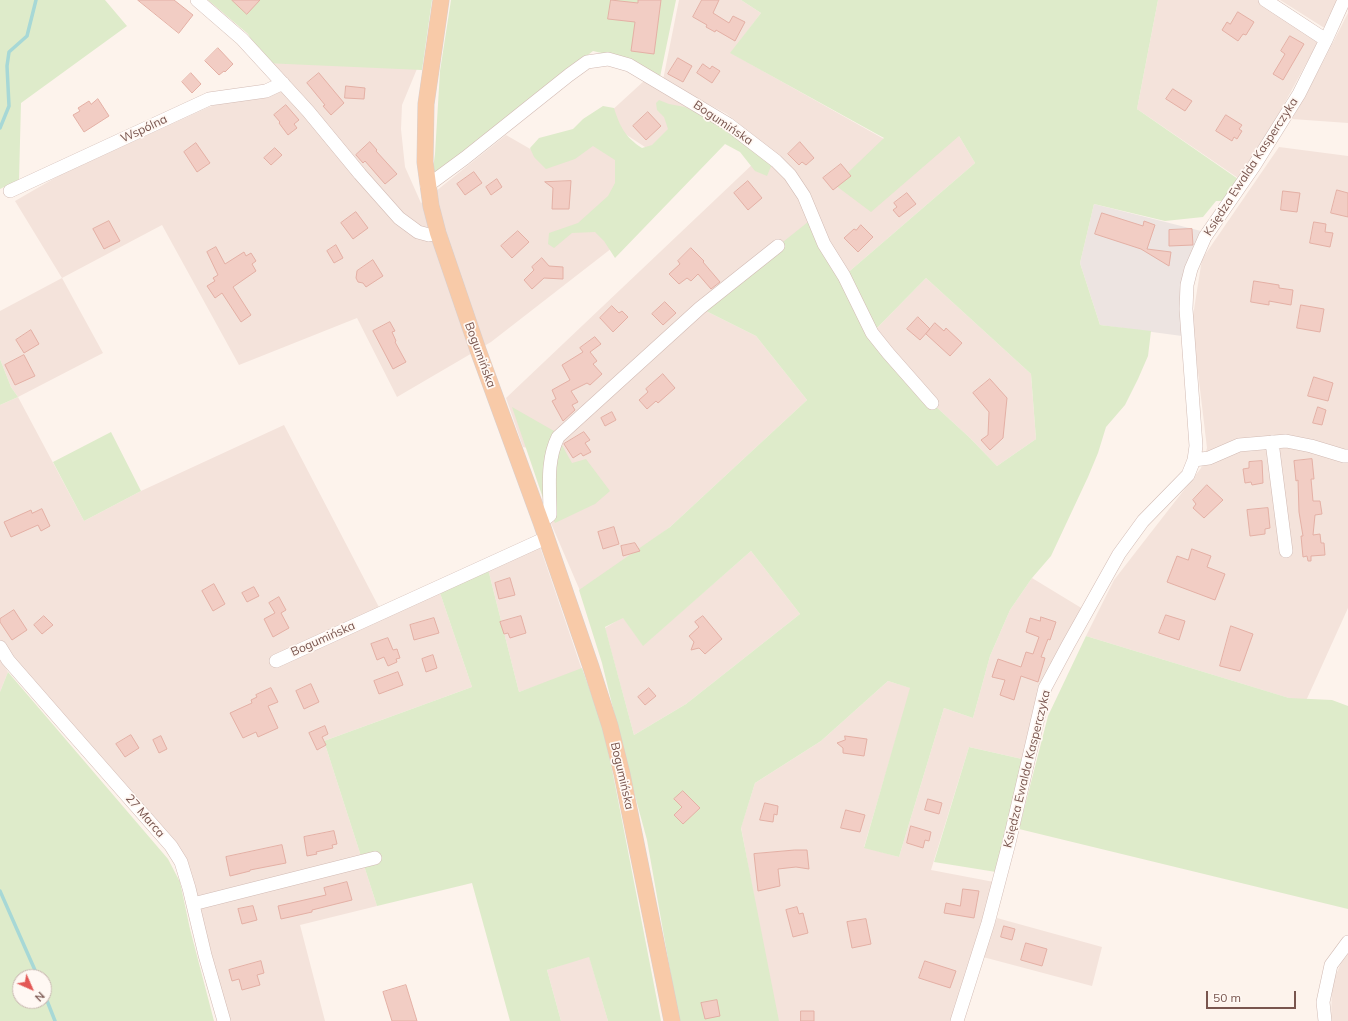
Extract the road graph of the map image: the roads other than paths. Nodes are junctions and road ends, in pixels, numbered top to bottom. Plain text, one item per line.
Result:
1 (197, 0) edge
2 (440, 0) edge
3 (1265, 0) edge
4 (1344, 0) edge
5 (1326, 40) junction
6 (283, 84) junction
7 (427, 186) junction
8 (10, 191) dead end
9 (438, 234) junction
10 (778, 246) dead end
11 (932, 403) dead end
12 (1272, 442) junction
13 (1348, 456) edge
14 (1194, 460) junction
15 (541, 522) junction
16 (546, 538) junction
17 (1286, 551) dead end
18 (0, 647) edge
19 (276, 661) dead end
20 (375, 858) dead end
21 (193, 904) junction
22 (1348, 942) edge
23 (224, 1021) edge
24 (672, 1021) edge
25 (957, 1021) edge
26 (1325, 1021) edge

1 - 6 street
2 - 7 main road, Bogumińska
3 - 5 street
4 - 5 street, Księdza Ewalda Kasperczyka
5 - 14 street, Księdza Ewalda Kasperczyka
6 - 8 street, Wspólna
6 - 9 street
7 - 9 main road, Bogumińska
7 - 11 street, Bogumińska
9 - 15 main road, Bogumińska
10 - 15 street
12 - 13 street
12 - 14 street
12 - 17 street
14 - 25 street, Księdza Ewalda Kasperczyka
15 - 16 main road, Bogumińska
16 - 19 street, Bogumińska
16 - 24 main road, Bogumińska
18 - 21 street, 27 Marca
20 - 21 street
21 - 23 street, 27 Marca
22 - 26 street

